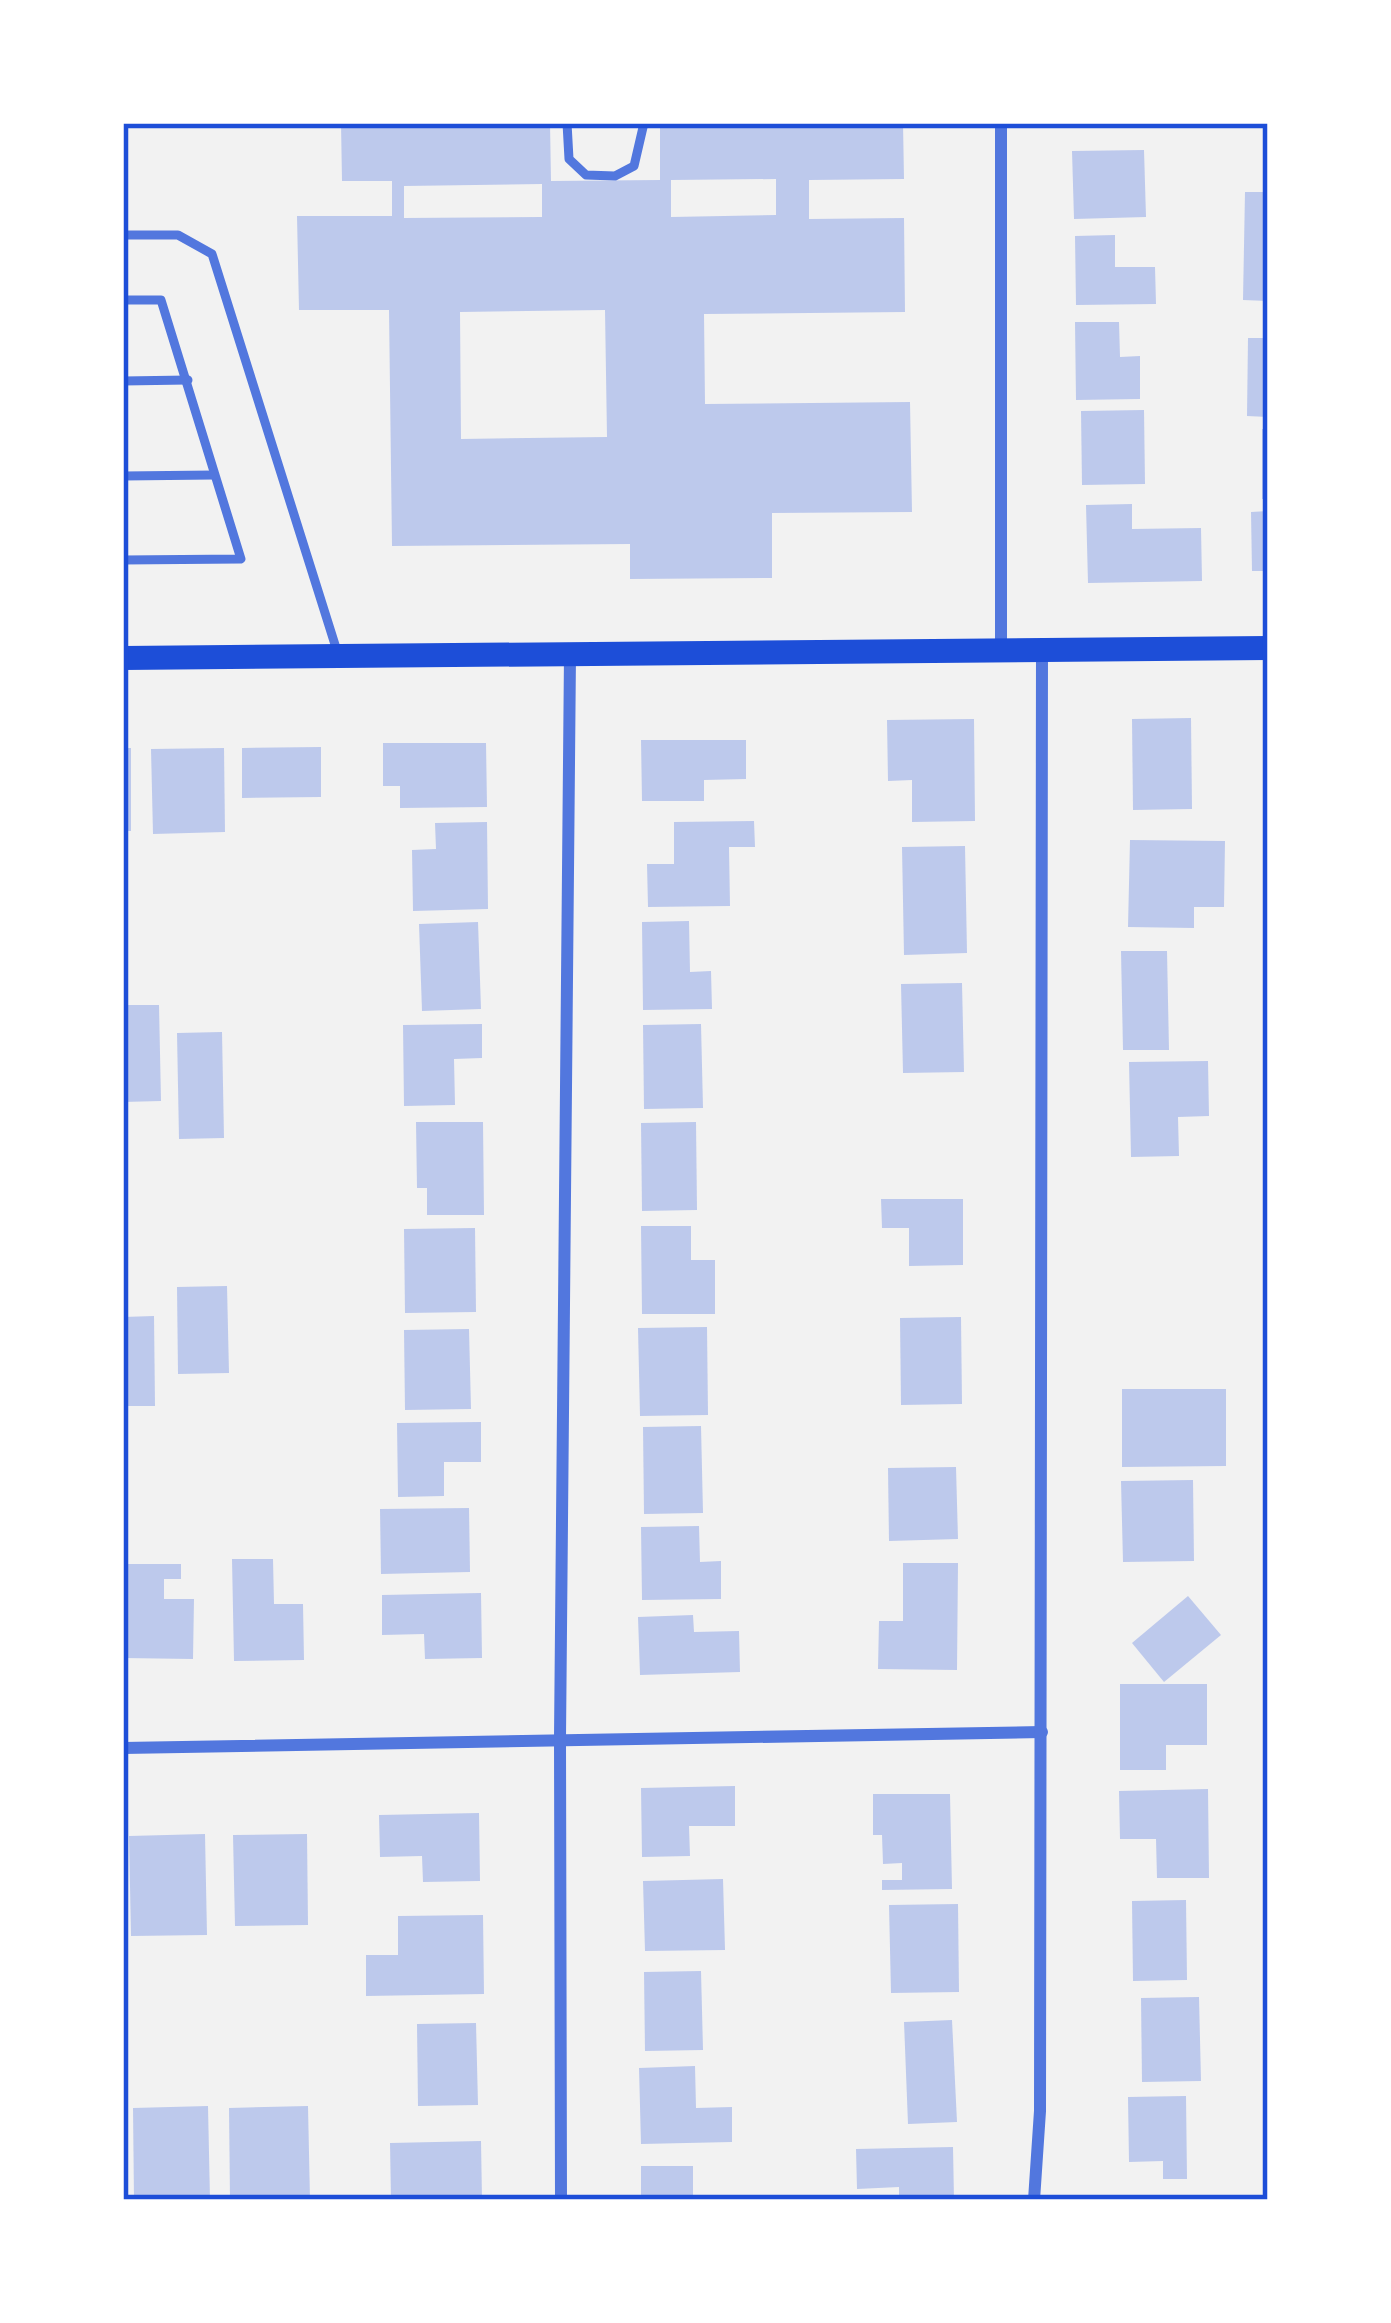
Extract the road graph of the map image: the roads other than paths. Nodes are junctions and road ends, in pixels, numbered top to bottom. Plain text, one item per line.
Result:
1 (567, 123) edge
2 (644, 123) edge
3 (1001, 123) edge
4 (123, 235) edge
5 (123, 300) edge
6 (188, 380) junction
7 (123, 381) edge
8 (214, 475) junction
9 (123, 476) edge
10 (123, 560) edge
11 (1268, 648) edge
12 (1042, 649) junction
13 (1001, 650) junction
14 (570, 654) junction
15 (338, 656) junction
16 (123, 658) edge
17 (1042, 1732) junction
18 (560, 1738) junction
19 (123, 1748) edge
20 (561, 2200) edge
21 (1034, 2200) edge

1 - 2 lane
3 - 13 street
4 - 15 lane
5 - 6 lane
6 - 7 lane
6 - 8 lane
8 - 9 lane
8 - 10 lane
11 - 12 main road
12 - 13 main road
12 - 17 street
13 - 14 main road
14 - 15 main road
14 - 18 street
15 - 16 main road
17 - 18 street
17 - 21 street
18 - 19 street
18 - 20 street

